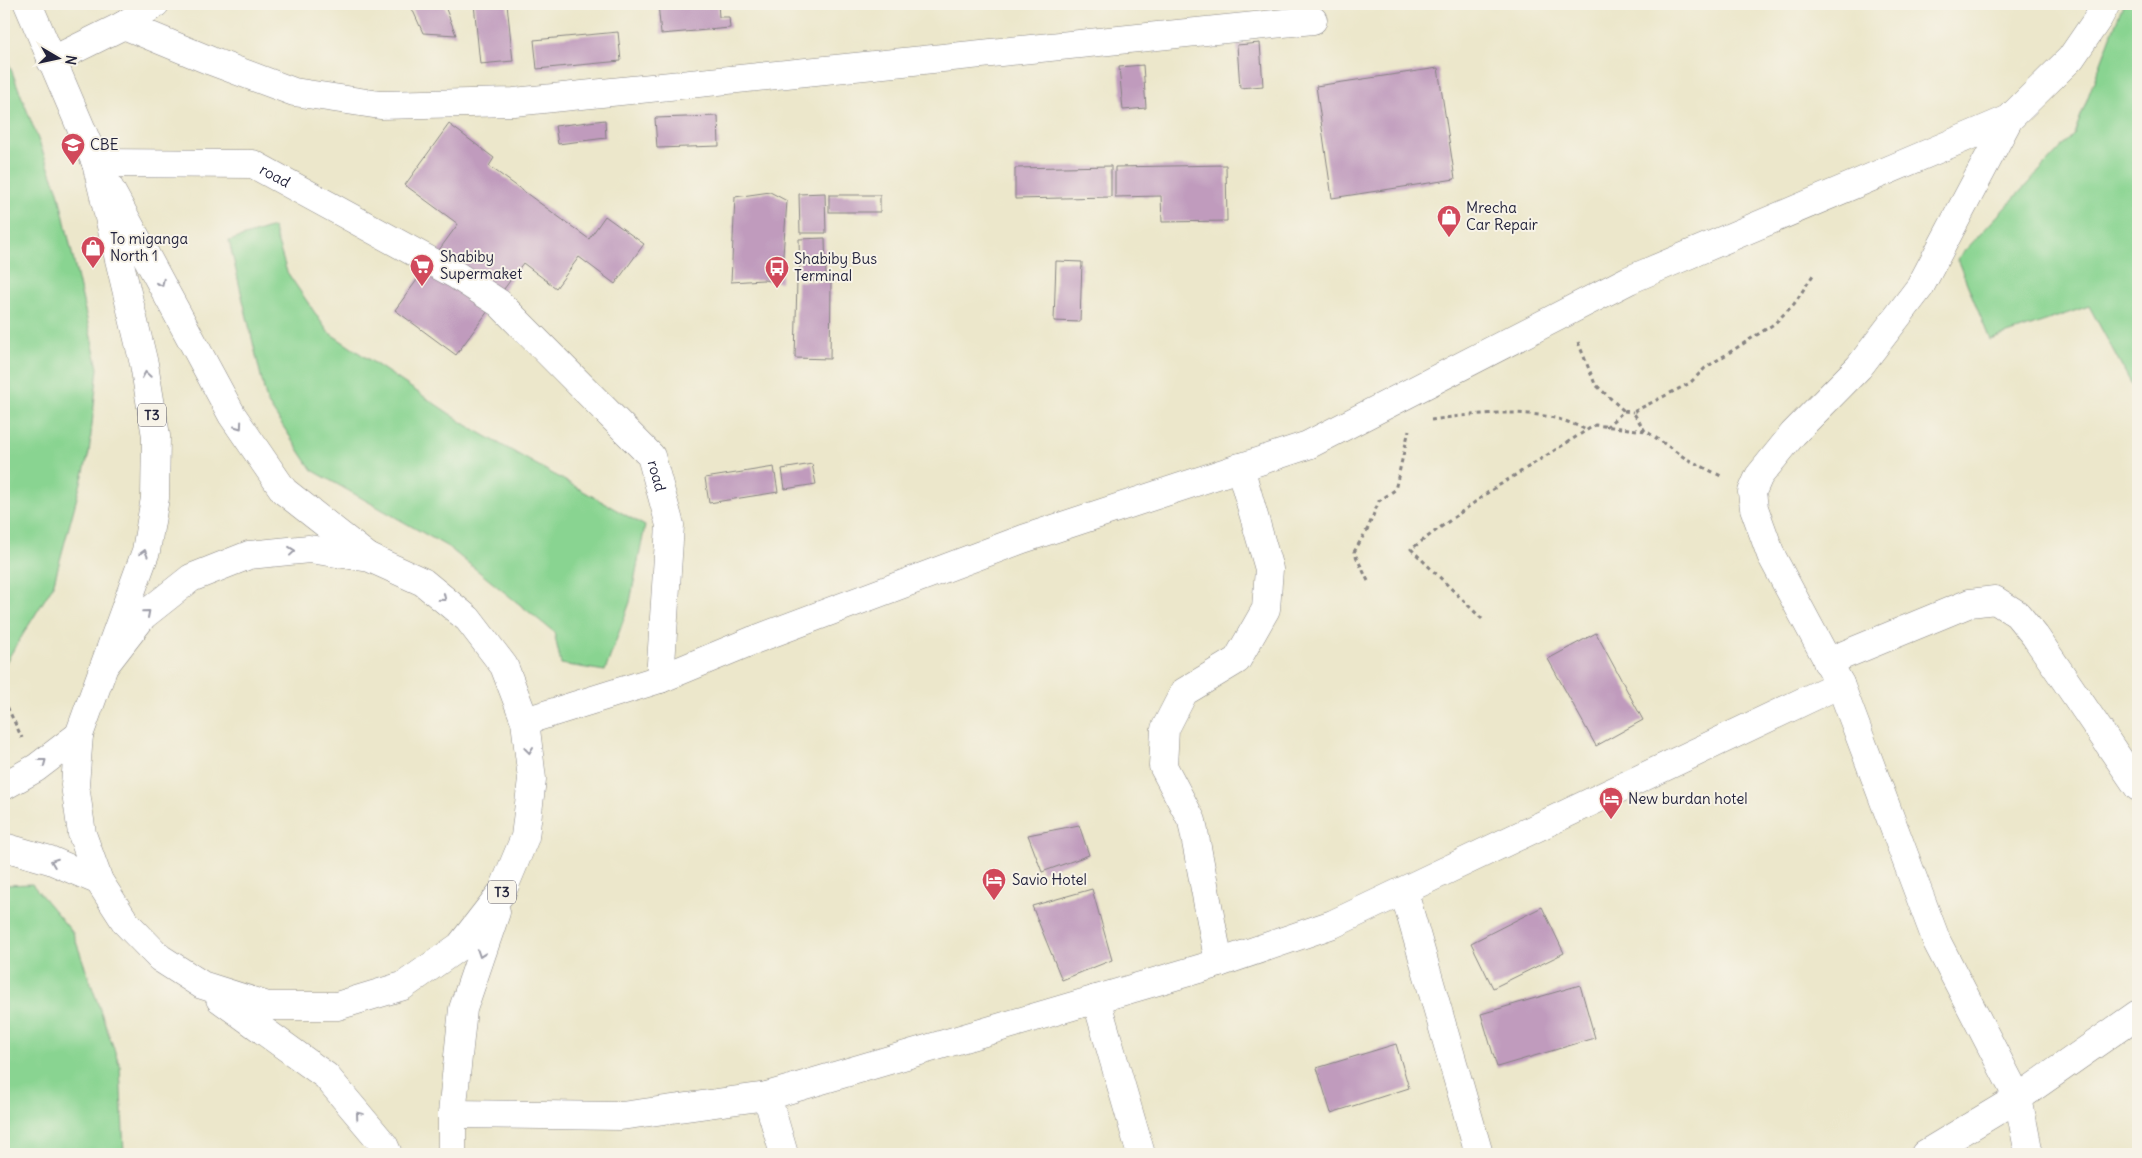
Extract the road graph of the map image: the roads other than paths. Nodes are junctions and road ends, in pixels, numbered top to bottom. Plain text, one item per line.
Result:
1 (28, 4) edge
2 (155, 4) edge
3 (2106, 4) edge
4 (1313, 20) dead end
5 (124, 24) junction
6 (51, 60) junction
7 (2009, 119) junction
8 (96, 163) junction
9 (1240, 468) junction
10 (370, 558) junction
11 (105, 665) junction
12 (1834, 673) junction
13 (660, 680) junction
14 (525, 720) junction
15 (79, 735) junction
16 (4, 786) edge
17 (2138, 787) edge
18 (4, 847) edge
19 (99, 881) junction
20 (502, 892) junction
21 (1404, 892) junction
22 (1219, 963) junction
23 (202, 985) junction
24 (1096, 999) junction
25 (2138, 1014) edge
26 (767, 1096) junction
27 (2018, 1098) junction
28 (452, 1114) junction
29 (388, 1154) edge
30 (452, 1154) edge
31 (784, 1154) edge
32 (1140, 1154) edge
33 (1479, 1154) edge
34 (1925, 1154) edge
35 (2029, 1154) edge

1 - 6 main road, T3
2 - 5 main road
3 - 7 main road
4 - 5 main road
5 - 6 main road
6 - 8 main road, T3
7 - 9 main road
7 - 12 main road
8 -> 10 main road, T3
11 -> 8 main road, T3
8 - 13 main road, road
9 - 13 main road
9 - 22 main road
11 -> 10 main road, T3
10 -> 14 main road, T3
11 - 15 main road, T3
12 - 17 main road
12 - 21 main road
12 - 27 main road
13 - 14 main road
14 -> 20 main road, T3
16 -> 15 main road
15 - 19 main road, T3
19 -> 18 main road
19 - 23 main road, T3
20 - 23 main road, T3
20 -> 28 main road, T3
21 - 22 main road
21 - 33 main road
22 - 24 main road
29 -> 23 main road, T3
24 - 26 main road
24 - 32 main road
25 - 27 main road
26 - 28 main road
26 - 31 main road
27 - 34 main road
27 - 35 main road
28 - 30 main road, T3

